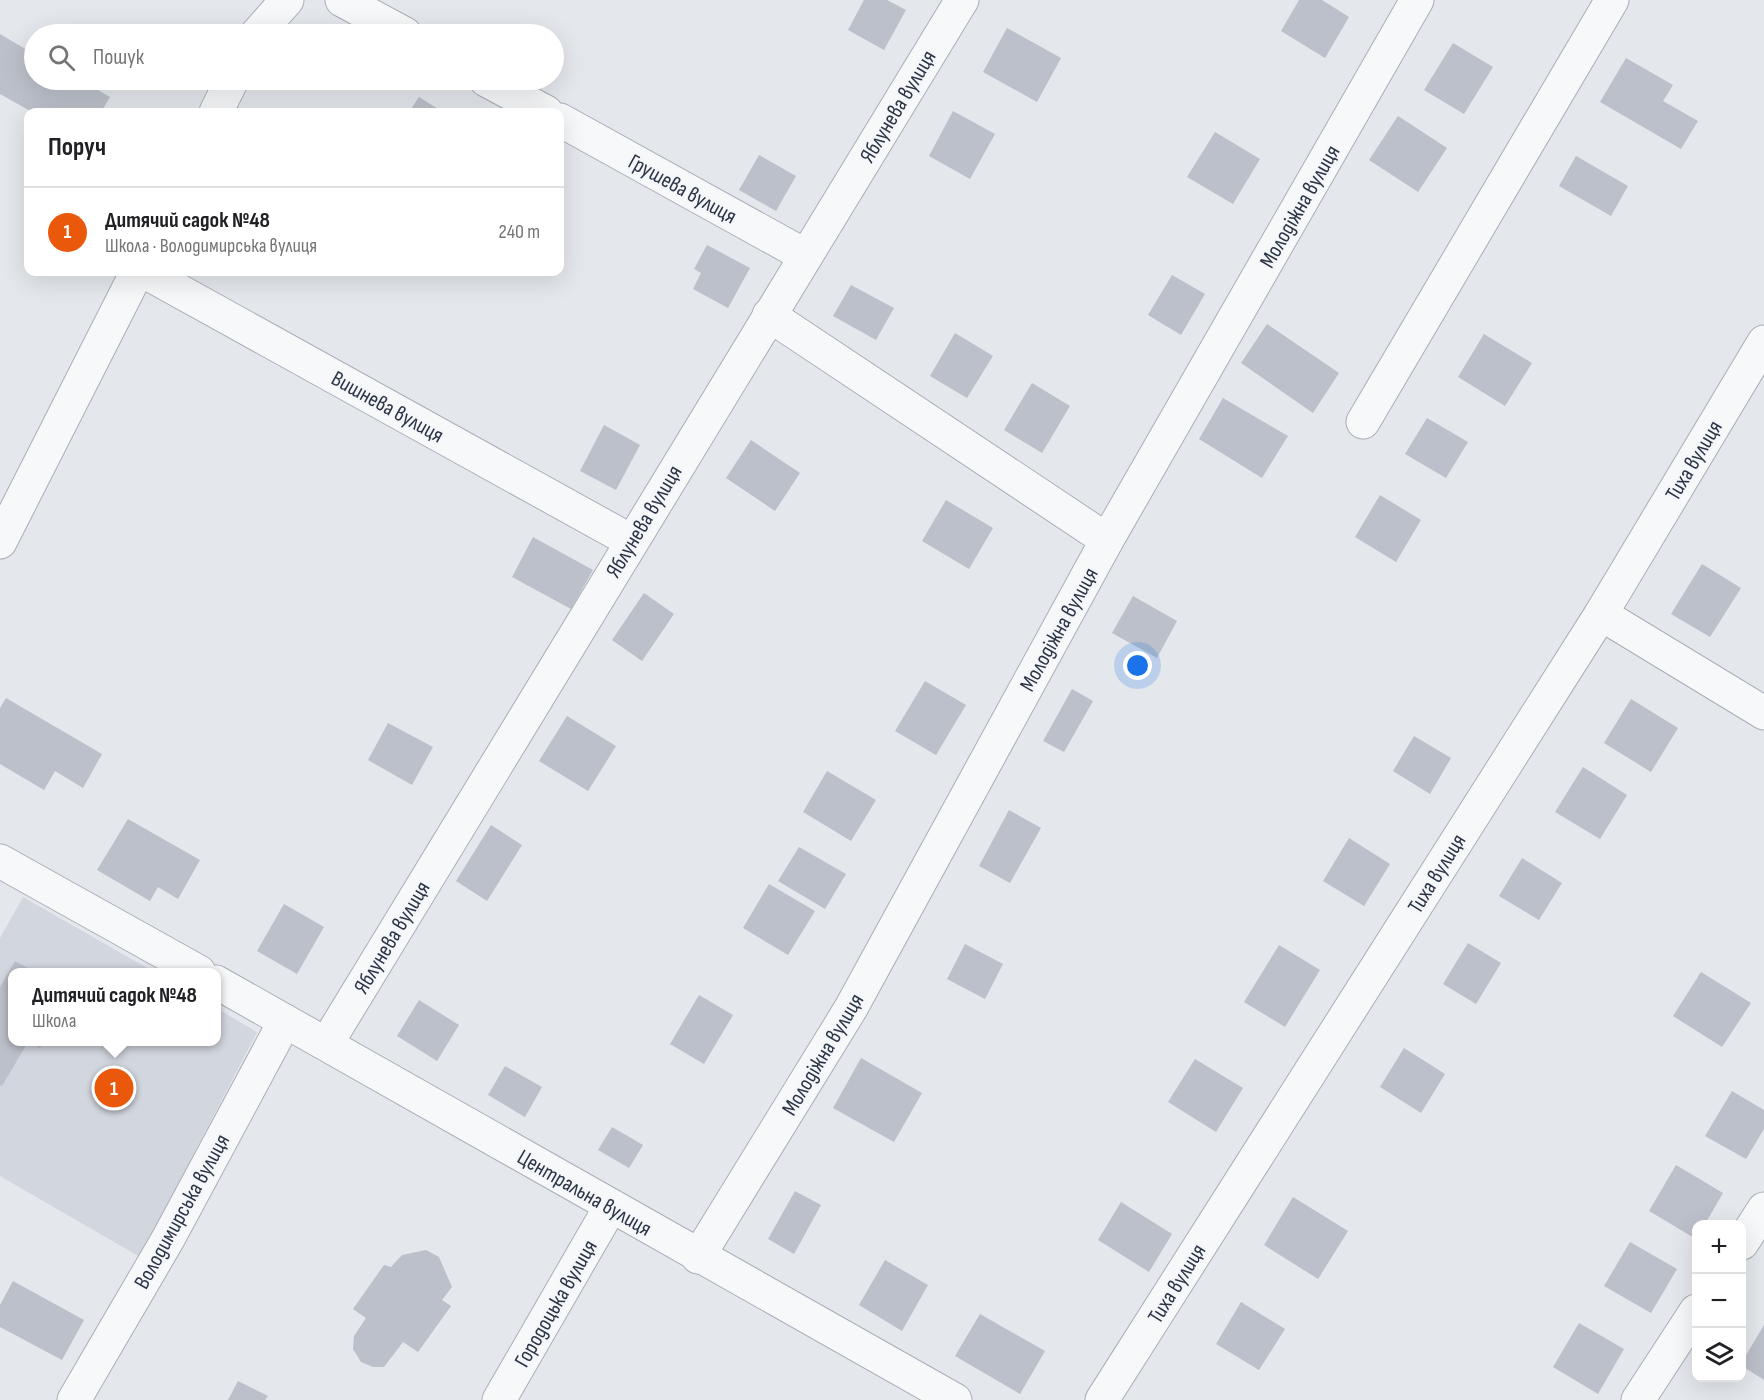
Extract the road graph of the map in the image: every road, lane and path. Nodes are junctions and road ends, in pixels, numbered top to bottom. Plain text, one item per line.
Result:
1 (287, 0) edge
2 (342, 0) edge
3 (962, 0) edge
4 (1417, 0) edge
5 (1612, 0) edge
6 (266, 24) edge
7 (386, 24) edge
8 (227, 90) edge
9 (505, 90) edge
10 (218, 108) edge
11 (538, 108) edge
12 (564, 122) edge
13 (806, 256) junction
14 (135, 276) edge
15 (153, 276) edge
16 (769, 315) junction
17 (1764, 342) edge
18 (1363, 422) dead end
19 (1107, 540) junction
20 (631, 541) junction
21 (0, 542) edge
22 (1600, 614) junction
23 (1764, 713) edge
24 (0, 861) edge
25 (192, 968) edge
26 (221, 985) edge
27 (285, 1021) junction
28 (327, 1043) junction
29 (611, 1206) junction
30 (1764, 1209) edge
31 (1746, 1237) edge
32 (698, 1257) junction
33 (1692, 1317) edge
34 (74, 1400) edge
35 (499, 1400) edge
36 (955, 1400) edge
37 (1102, 1400) edge
38 (1638, 1400) edge

1 - 6 street
2 - 7 street
3 - 13 street, Яблунева вулиця
4 - 19 street, Молодіжна вулиця
5 - 18 street
8 - 10 street
9 - 11 street
12 - 13 street, Грушева вулиця
13 - 16 street, Яблунева вулиця
14 - 21 street
15 - 20 street, Вишнева вулиця
16 - 19 street
16 - 20 street, Яблунева вулиця
17 - 22 street, Тиха вулиця
19 - 32 street, Молодіжна вулиця
20 - 28 street, Яблунева вулиця
22 - 23 street
22 - 37 street, Тиха вулиця
24 - 25 street
26 - 27 street, Центральна вулиця
27 - 28 street, Центральна вулиця
27 - 34 street, Володимирська вулиця
28 - 29 street, Центральна вулиця
29 - 32 street, Центральна вулиця
29 - 35 street, Городоцька вулиця
30 - 31 street
32 - 36 street, Центральна вулиця
33 - 38 street

